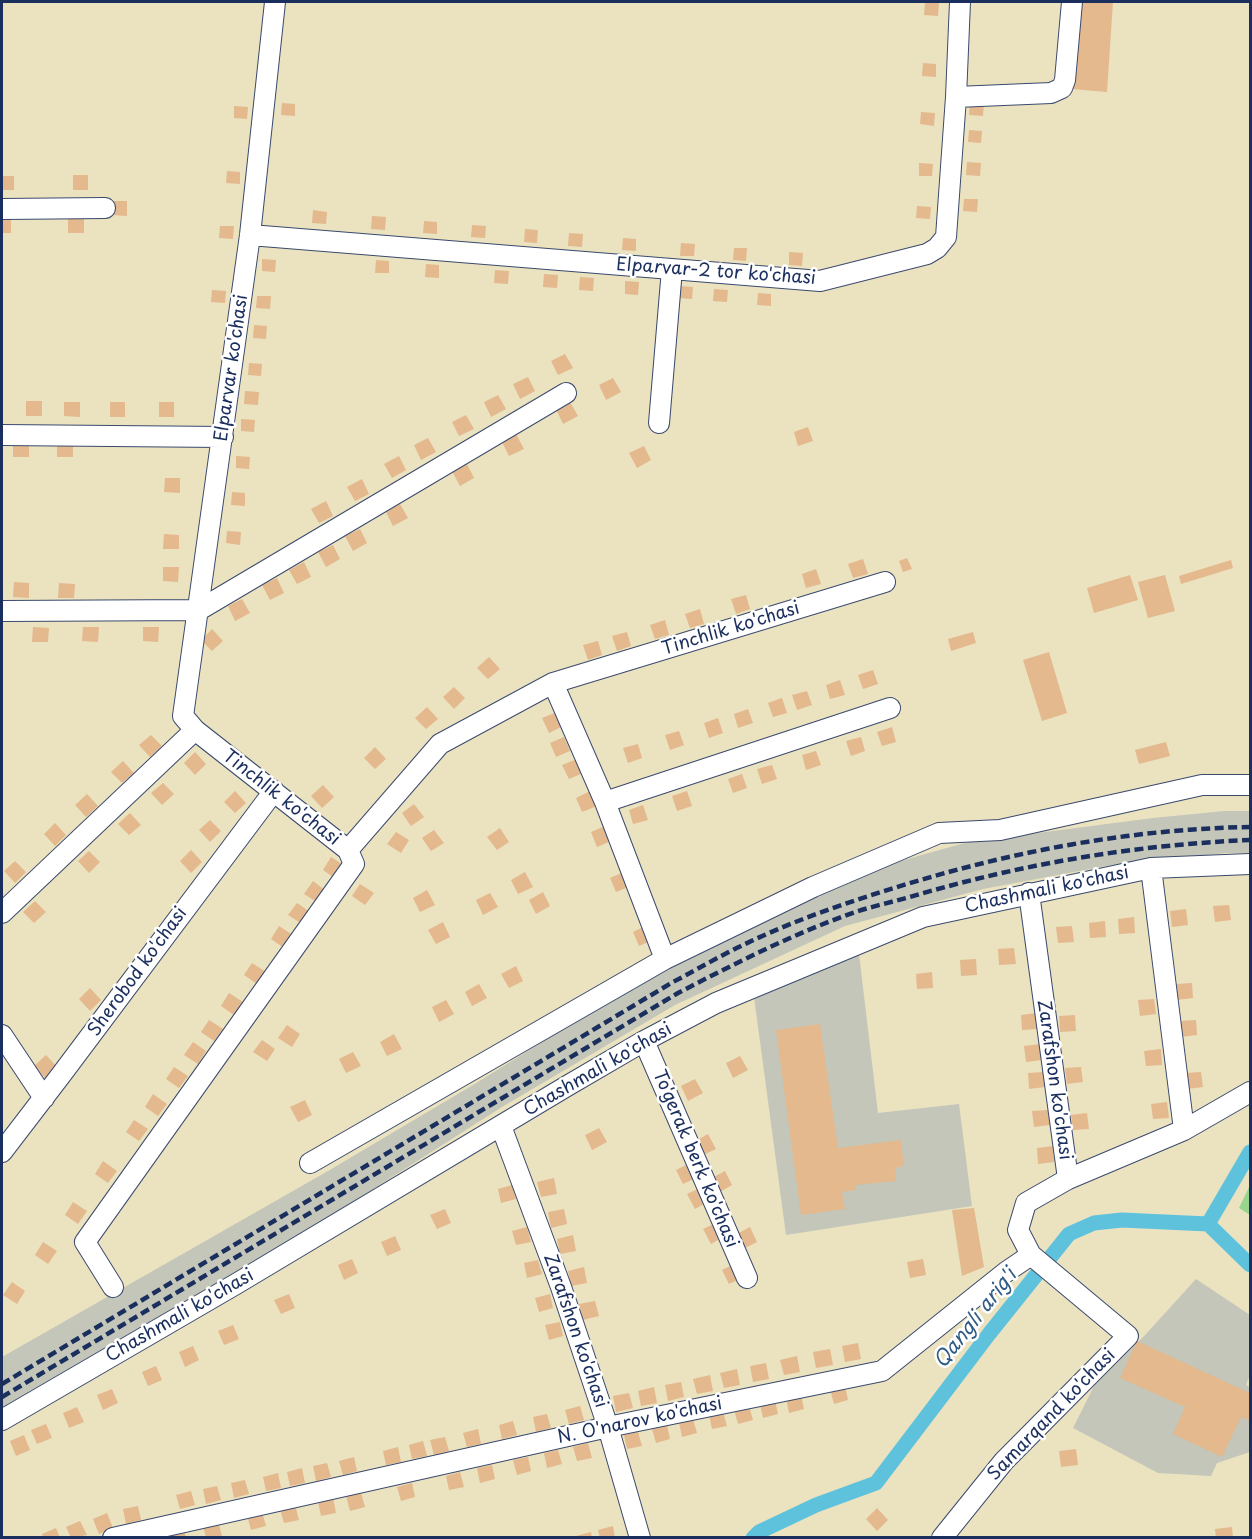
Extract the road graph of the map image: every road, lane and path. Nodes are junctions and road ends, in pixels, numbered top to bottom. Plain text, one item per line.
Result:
1 (275, 2) edge
2 (960, 2) edge
3 (1072, 2) edge
4 (956, 97) junction
5 (105, 208) dead end
6 (2, 209) edge
7 (250, 235) junction
8 (672, 269) junction
9 (566, 393) dead end
10 (659, 423) dead end
11 (2, 435) edge
12 (223, 437) junction
13 (885, 582) dead end
14 (199, 610) junction
15 (2, 611) edge
16 (553, 682) junction
17 (890, 708) dead end
18 (195, 730) junction
19 (1251, 785) edge
20 (273, 791) junction
21 (606, 802) junction
22 (348, 850) junction
23 (1251, 864) edge
24 (1151, 868) junction
25 (1029, 893) junction
26 (2, 914) edge
27 (665, 959) junction
28 (2, 1035) edge
29 (644, 1041) junction
30 (1251, 1092) edge
31 (44, 1098) junction
32 (501, 1126) junction
33 (1184, 1130) junction
34 (2, 1152) edge
35 (310, 1163) dead end
36 (1068, 1179) junction
37 (1031, 1255) junction
38 (747, 1278) dead end
39 (113, 1287) dead end
40 (2, 1420) edge
41 (608, 1427) junction
42 (113, 1538) edge
43 (640, 1538) edge
44 (942, 1538) edge

1 - 7 street, Elparvar ko'chasi
2 - 4 street, Elparvar-2 tor ko'chasi
3 - 4 street
4 - 8 street, Elparvar-2 tor ko'chasi
5 - 6 street
7 - 8 street, Elparvar-2 tor ko'chasi
7 - 12 street, Elparvar ko'chasi
8 - 10 street
9 - 14 street
11 - 12 street
12 - 14 street, Elparvar ko'chasi
13 - 16 street, Tinchlik ko'chasi
14 - 15 street
14 - 18 street, Elparvar ko'chasi
16 - 21 street
16 - 22 street, Tinchlik ko'chasi
17 - 21 street
18 - 20 street, Tinchlik ko'chasi
18 - 26 street
19 - 27 street
20 - 22 street, Tinchlik ko'chasi
20 - 31 street, Sherobod ko'chasi
21 - 27 street
22 - 39 street
23 - 24 street, Chashmali ko'chasi
24 - 25 street, Chashmali ko'chasi
24 - 33 street
25 - 29 street, Chashmali ko'chasi
25 - 36 street, Zarafshon ko'chasi
27 - 35 street
28 - 31 street
29 - 32 street, Chashmali ko'chasi
29 - 38 street, To'gerak berk ko'chasi
30 - 33 street, Zarafshon ko'chasi
31 - 34 street, Sherobod ko'chasi
32 - 40 street, Chashmali ko'chasi
32 - 41 street, Zarafshon ko'chasi
33 - 36 street, Zarafshon ko'chasi
36 - 37 street
37 - 41 street, N. O'narov ko'chasi
37 - 44 street, Samarqand ko'chasi
41 - 42 street, N. O'narov ko'chasi
41 - 43 street, Zarafshon ko'chasi

